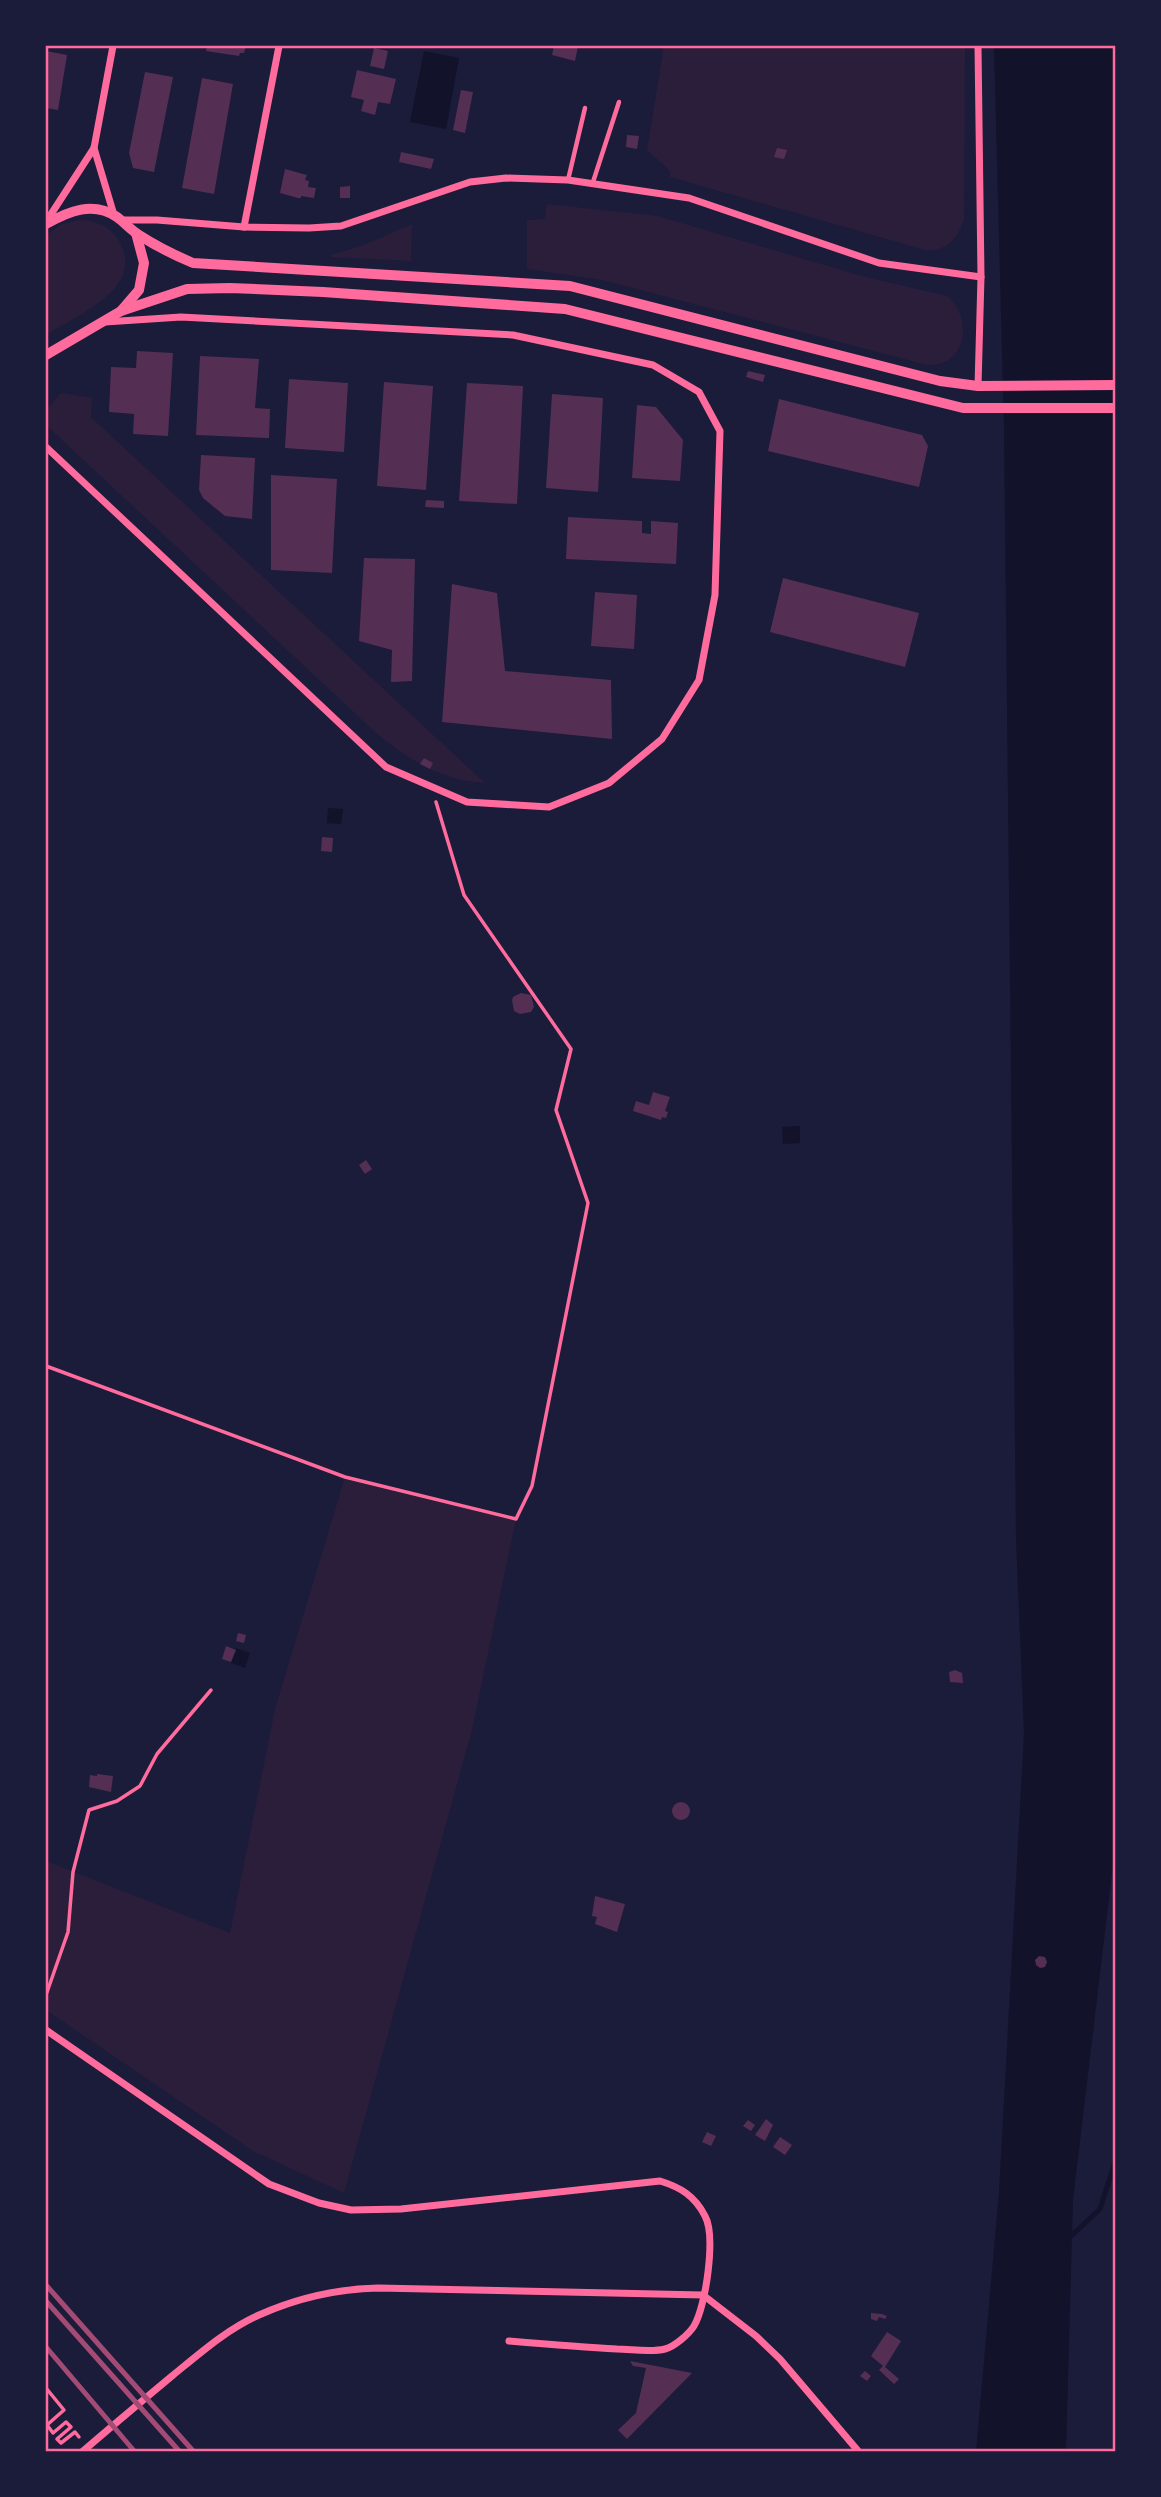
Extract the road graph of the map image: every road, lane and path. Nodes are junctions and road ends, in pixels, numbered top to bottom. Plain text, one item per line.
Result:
1 (113, 46) edge
2 (279, 46) edge
3 (978, 46) edge
4 (620, 102) dead end
5 (585, 108) dead end
6 (94, 148) junction
7 (568, 180) junction
8 (593, 183) junction
9 (118, 218) junction
10 (46, 223) edge
11 (244, 227) junction
12 (136, 233) junction
13 (981, 277) junction
14 (121, 311) junction
15 (101, 322) junction
16 (58, 348) junction
17 (46, 355) edge
18 (46, 362) edge
19 (1115, 385) edge
20 (978, 386) junction
21 (1115, 408) edge
22 (46, 447) edge
23 (431, 787) junction
24 (46, 1366) edge
25 (211, 1690) dead end
26 (46, 1995) edge
27 (46, 2030) edge
28 (703, 2295) junction
29 (509, 2341) dead end
30 (46, 2388) edge
31 (75, 2432) dead end
32 (85, 2449) edge
33 (859, 2452) edge

1 - 6 street
2 - 11 street
3 - 13 street
4 - 8 lane
5 - 7 lane
6 - 9 street
6 - 10 street
7 - 8 street
7 - 11 street
8 - 13 street
9 - 10 street
9 - 11 street
9 - 12 street
12 - 14 street
12 - 20 street
13 - 20 street
14 - 15 street
14 - 21 street
15 - 16 street
15 - 23 street
16 - 17 street
16 - 18 street
19 - 20 street
22 - 23 street
23 - 24 path
25 - 26 path
27 - 28 street
28 - 29 street
28 - 32 street
28 - 33 street
30 - 31 path

